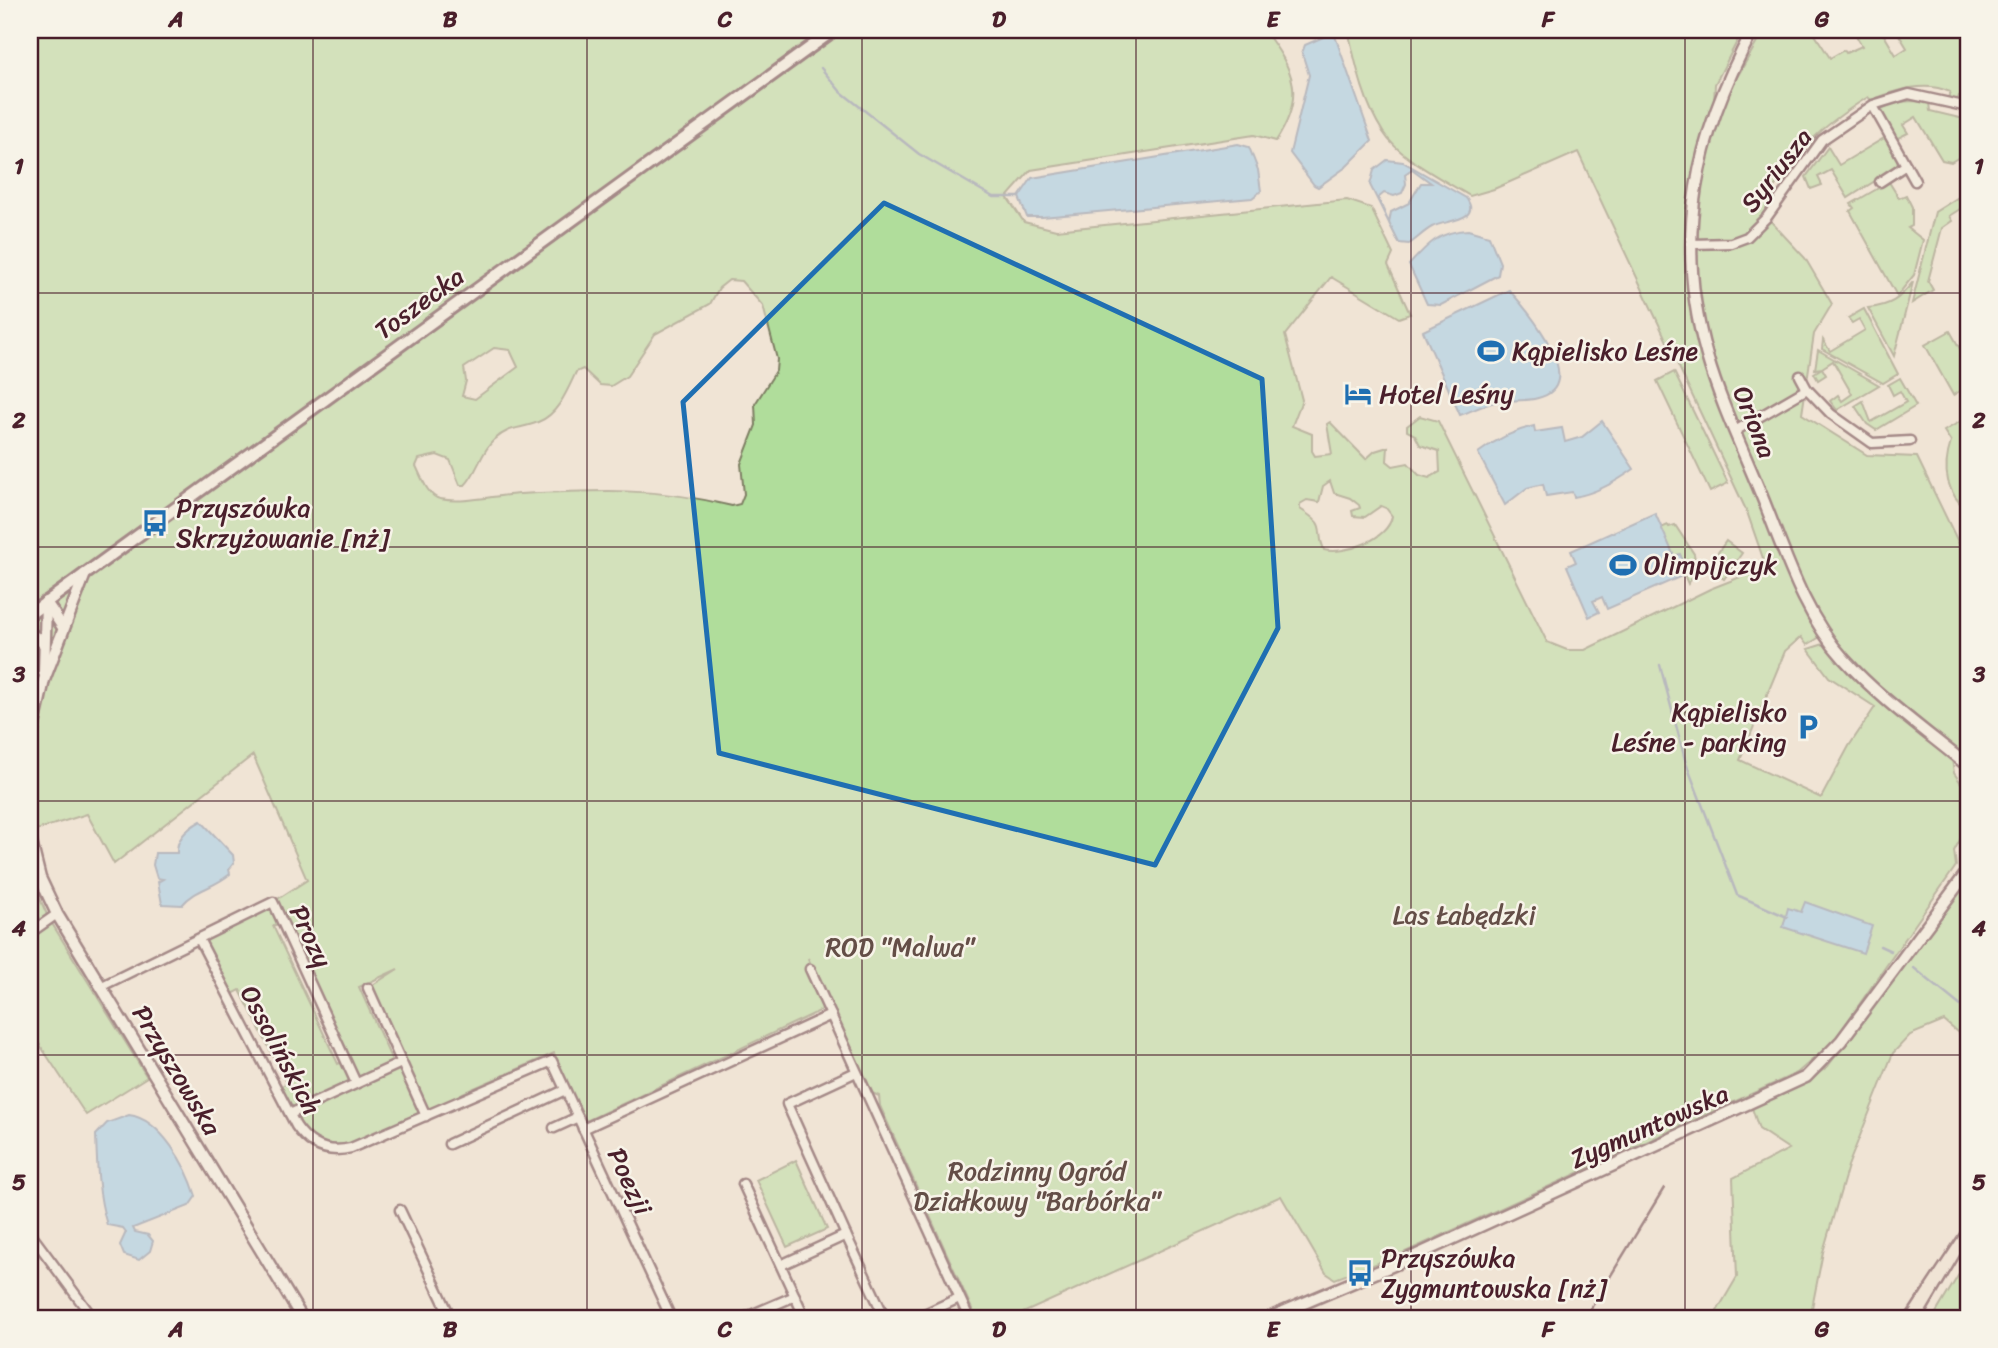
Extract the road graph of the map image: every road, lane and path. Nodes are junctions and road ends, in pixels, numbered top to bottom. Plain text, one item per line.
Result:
1 (834, 30) edge
2 (1753, 30) edge
3 (1872, 106) junction
4 (1968, 107) edge
5 (1906, 165) junction
6 (1914, 181) dead end
7 (1880, 182) dead end
8 (1692, 244) junction
9 (1800, 376) dead end
10 (1807, 389) junction
11 (1735, 431) junction
12 (1910, 441) dead end
13 (85, 573) junction
14 (46, 602) junction
15 (30, 614) edge
16 (62, 626) junction
17 (30, 633) edge
18 (43, 643) junction
19 (44, 680) junction
20 (30, 743) edge
21 (1968, 766) edge
22 (30, 838) edge
23 (1968, 871) edge
24 (57, 914) junction
25 (30, 933) edge
26 (199, 939) junction
27 (810, 970) dead end
28 (102, 986) junction
29 (368, 988) dead end
30 (831, 1015) junction
31 (552, 1062) joint
32 (401, 1063) junction
33 (856, 1072) junction
34 (356, 1083) junction
35 (565, 1090) junction
36 (290, 1114) junction
37 (426, 1116) junction
38 (578, 1117) junction
39 (554, 1128) dead end
40 (583, 1129) junction
41 (449, 1144) dead end
42 (743, 1184) dead end
43 (400, 1210) dead end
44 (30, 1233) edge
45 (846, 1235) junction
46 (781, 1265) junction
47 (795, 1296) junction
48 (959, 1298) junction
49 (93, 1318) edge
50 (302, 1318) edge
51 (451, 1318) edge
52 (671, 1318) edge
53 (744, 1318) edge
54 (805, 1318) edge
55 (885, 1318) edge
56 (916, 1318) edge
57 (969, 1318) edge
58 (1269, 1318) edge

1 - 13 main road, Toszecka
2 - 8 street, Oriona
3 - 4 street, Syriusza
3 - 5 street
3 - 8 street, Syriusza
5 - 6 street
5 - 7 street
8 - 11 street, Oriona
9 - 10 street
10 - 11 street
10 - 12 street
11 - 21 street, Oriona
13 - 14 main road, Toszecka
13 - 16 street
14 - 15 main road, Toszecka
14 - 16 street
14 - 18 street
16 - 19 street
17 - 18 street
18 - 19 street
19 - 20 street
22 - 24 street, Przyszowska
23 - 58 street, Zygmuntowska
24 - 25 street
24 - 28 street, Przyszowska
26 - 28 street, Prozy
26 - 34 street, Prozy
26 - 36 street, Ossolińskich
27 - 30 street
28 - 50 street, Przyszowska
29 - 32 street
30 - 33 street
30 - 40 street
31 - 35 street, Poezji
31 - 37 street, Ossolińskich
32 - 34 street
32 - 37 street
33 - 45 street
33 - 48 street
34 - 36 street
35 - 38 street, Poezji
35 - 41 street
36 - 37 street, Ossolińskich
38 - 39 street
38 - 40 street, Poezji
40 - 52 street, Poezji
42 - 46 street
43 - 51 street
44 - 49 street
45 - 46 street
45 - 55 street
46 - 47 street
47 - 53 street
47 - 54 street
48 - 56 street
48 - 57 street

